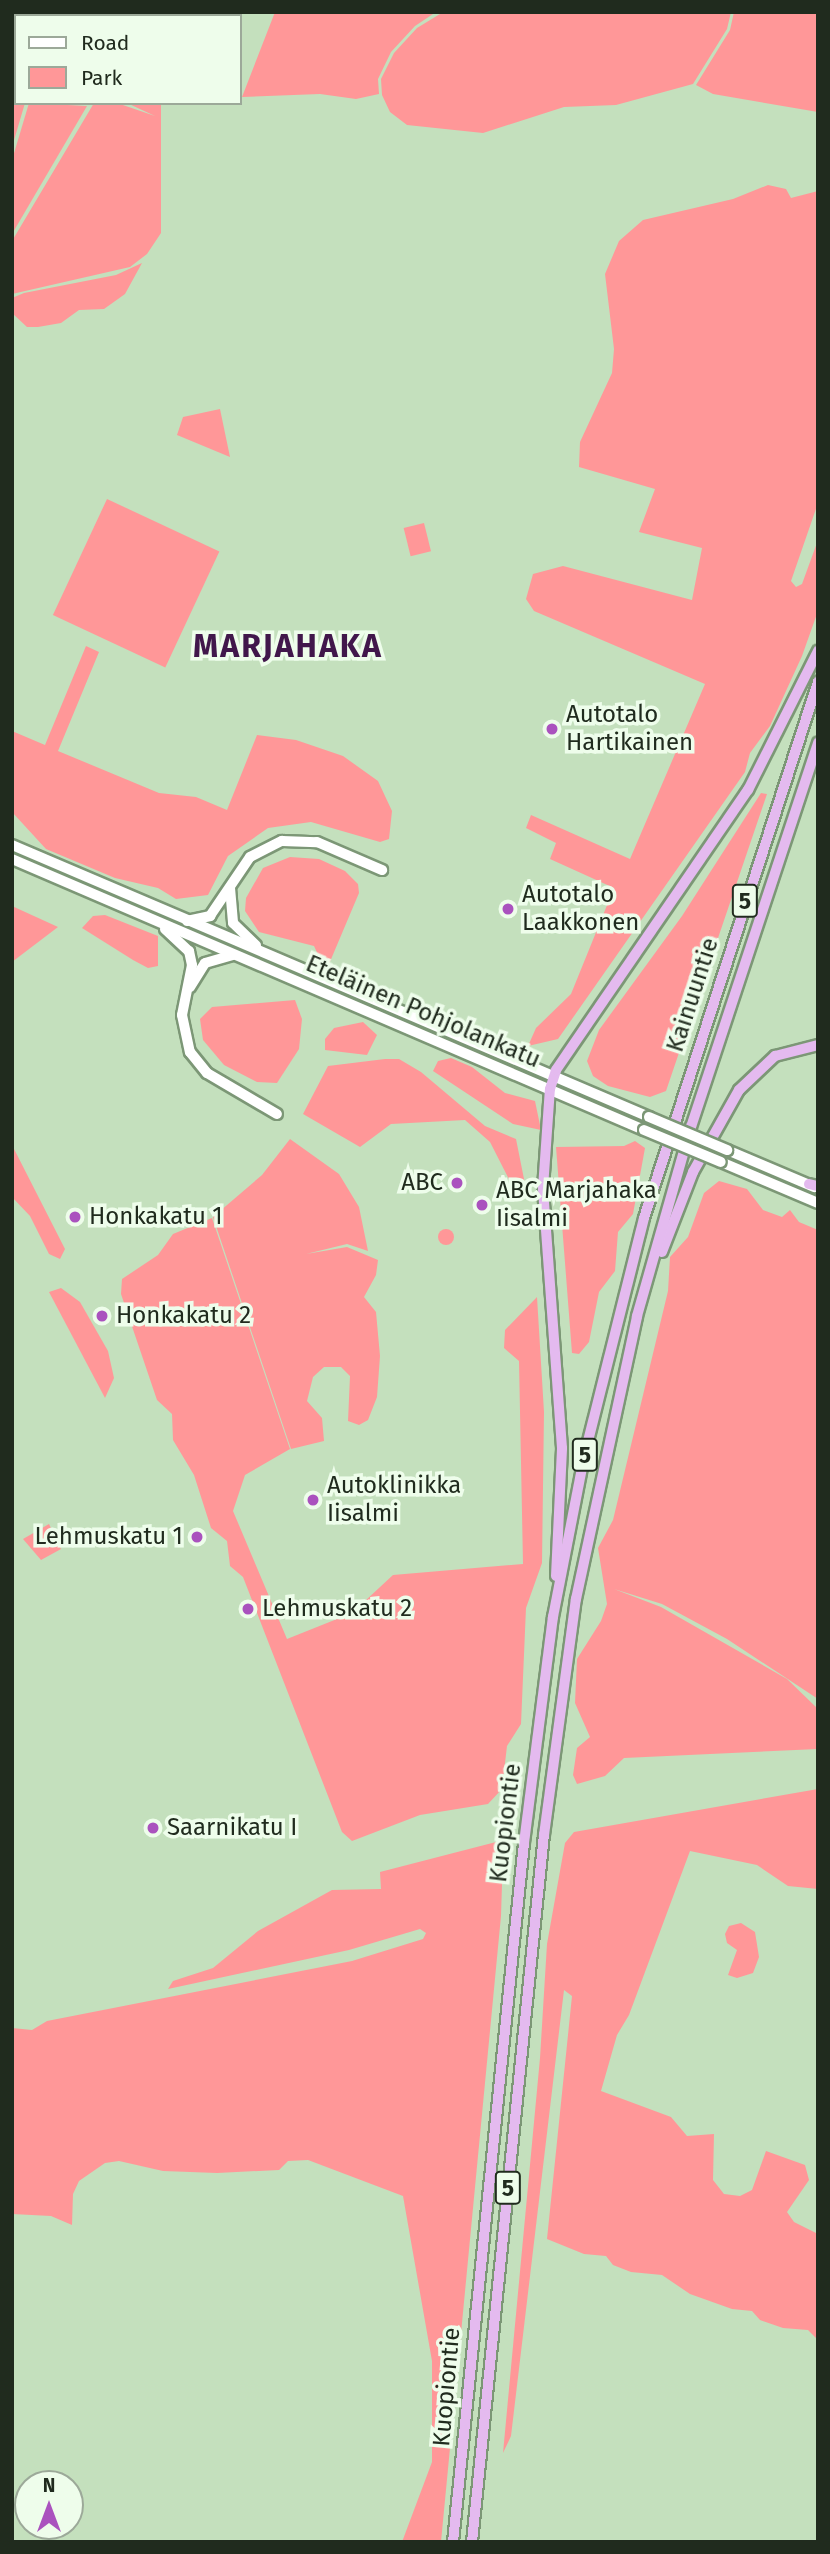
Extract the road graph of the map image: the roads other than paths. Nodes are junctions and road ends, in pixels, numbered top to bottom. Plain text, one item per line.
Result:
1 (818, 651) edge
2 (818, 682) edge
3 (818, 742) edge
4 (12, 845) edge
5 (12, 859) edge
6 (382, 870) dead end
7 (230, 888) junction
8 (142, 914) junction
9 (185, 921) junction
10 (239, 956) junction
11 (274, 957) junction
12 (187, 990) junction
13 (818, 1045) edge
14 (554, 1076) junction
15 (550, 1089) junction
16 (277, 1114) dead end
17 (674, 1122) joint
18 (691, 1127) joint
19 (815, 1186) edge
20 (818, 1203) edge
21 (637, 1316) junction
22 (553, 1617) junction
23 (453, 2542) edge
24 (472, 2542) edge

1 - 14 highway
2 - 17 highway, Kainuuntie / 5
3 - 18 highway, Kainuuntie / 5
4 - 9 main road, Eteläinen Pohjolankatu
5 - 8 main road, Eteläinen Pohjolankatu
6 - 7 main road
7 - 9 main road
7 - 11 main road
8 - 10 main road, Eteläinen Pohjolankatu
8 - 12 main road
9 - 11 main road, Eteläinen Pohjolankatu
10 - 12 main road
10 - 15 main road, Eteläinen Pohjolankatu
11 - 14 main road, Eteläinen Pohjolankatu
12 - 16 main road
13 - 21 highway
14 - 15 highway
14 - 19 main road, Eteläinen Pohjolankatu, bridge
15 - 20 main road, Eteläinen Pohjolankatu, bridge
15 - 22 highway
17 - 22 highway, Kuopiontie / 5
18 - 21 highway, Kuopiontie / 5
21 - 24 highway, Kuopiontie / 5
22 - 23 highway, Kuopiontie / 5

